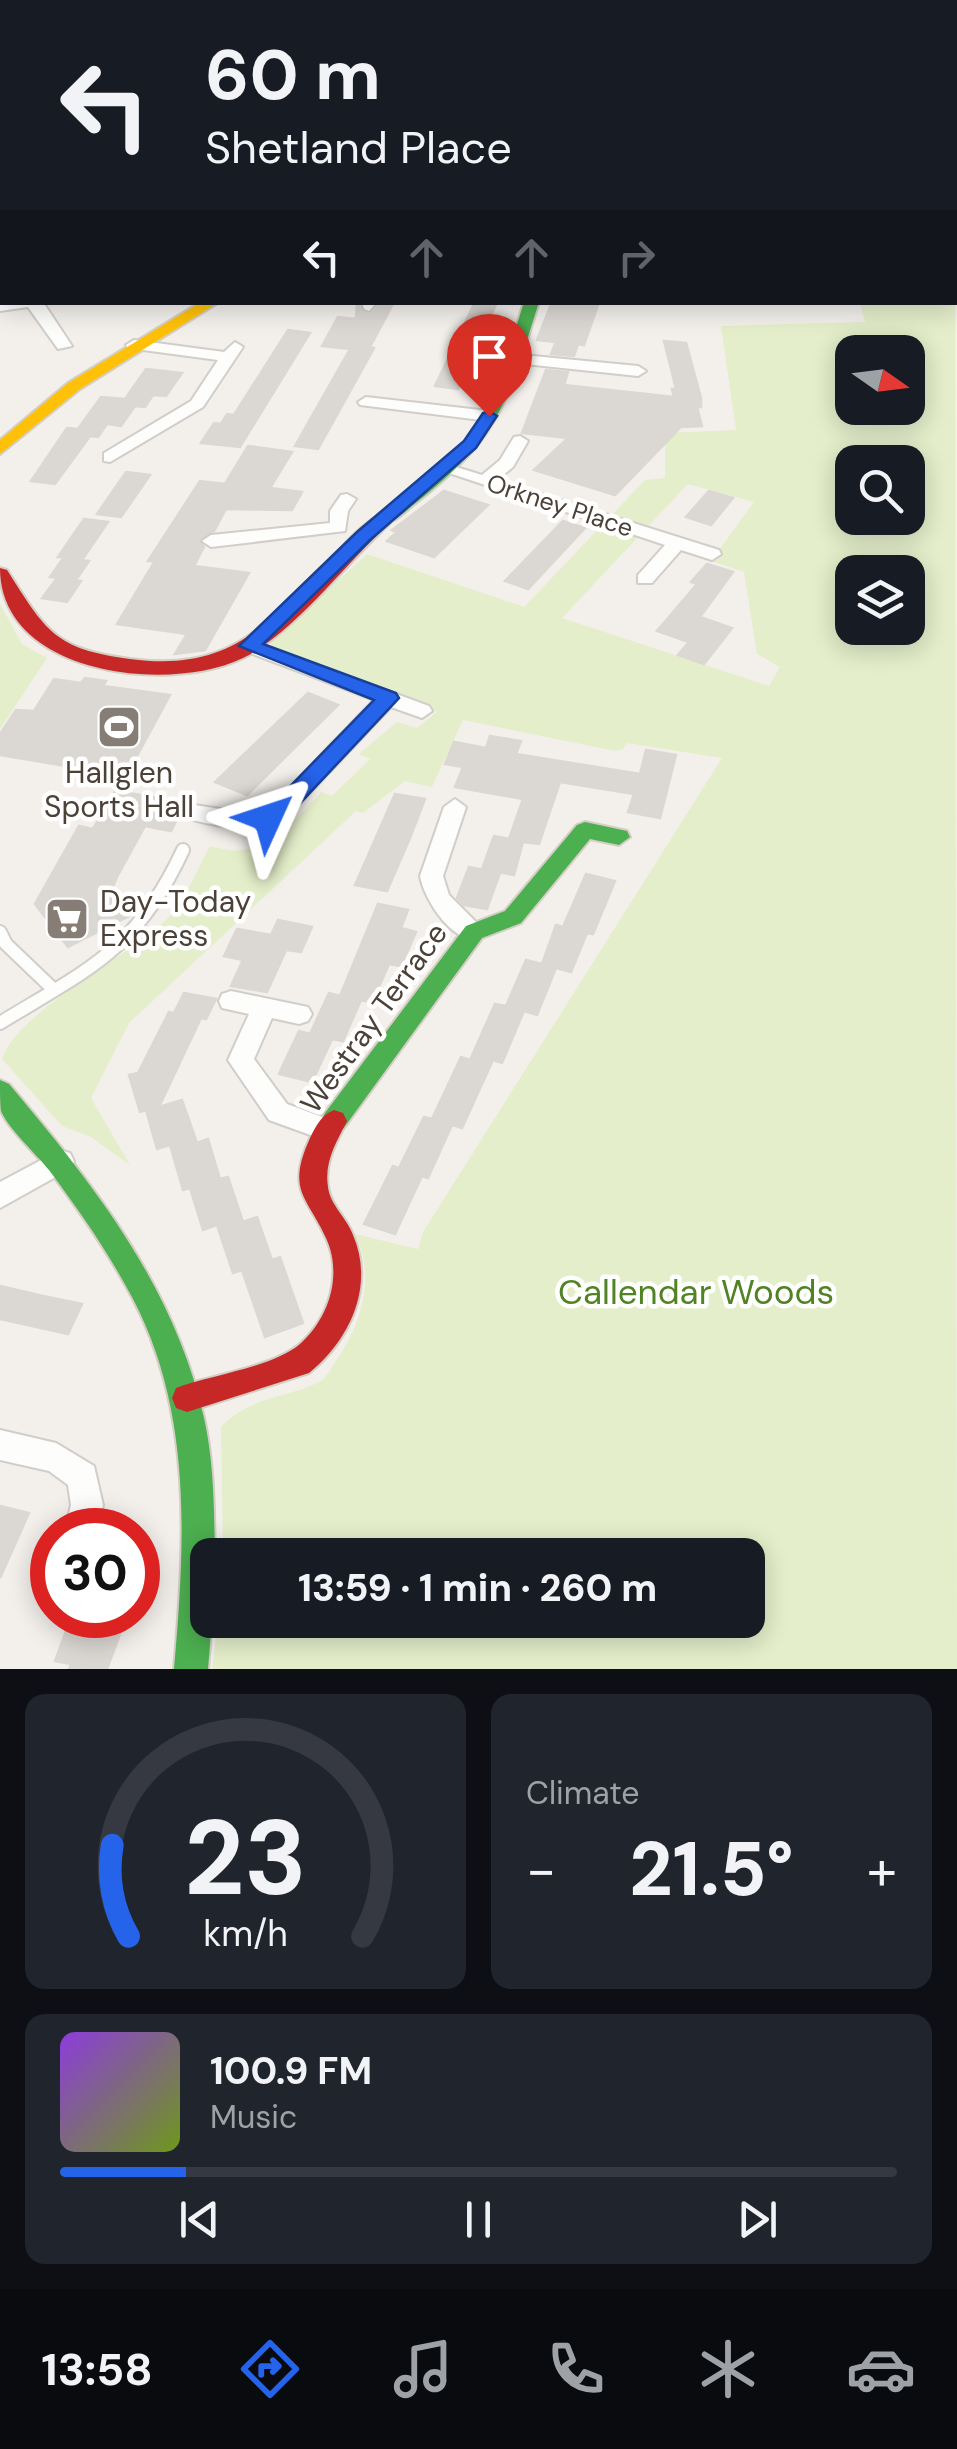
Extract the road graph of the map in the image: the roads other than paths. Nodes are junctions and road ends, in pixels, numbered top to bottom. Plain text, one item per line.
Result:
1 (35, 305) edge
2 (207, 305) edge
3 (531, 305) edge
4 (134, 345) junction
5 (64, 346) dead end
6 (512, 358) junction
7 (638, 371) dead end
8 (366, 402) dead end
9 (489, 416) junction
10 (520, 441) dead end
11 (0, 449) edge
12 (110, 457) dead end
13 (443, 468) junction
14 (485, 482) junction
15 (347, 498) dead end
16 (339, 528) junction
17 (363, 536) junction
18 (212, 541) dead end
19 (677, 542) junction
20 (712, 554) dead end
21 (0, 574) edge
22 (644, 579) dead end
23 (249, 646) junction
24 (388, 698) junction
25 (422, 711) dead end
26 (455, 807) dead end
27 (194, 813) dead end
28 (619, 836) dead end
29 (183, 850) dead end
30 (0, 932) edge
31 (474, 932) junction
32 (53, 989) junction
33 (231, 1001) dead end
34 (264, 1007) junction
35 (299, 1014) dead end
36 (0, 1023) edge
37 (0, 1091) edge
38 (327, 1130) junction
39 (60, 1161) junction
40 (0, 1196) edge
41 (187, 1398) junction
42 (0, 1445) edge
43 (86, 1508) edge
44 (192, 1669) edge

1 - 5 street
2 - 4 street
3 - 6 street
4 - 11 street
4 - 12 street
6 - 7 street
6 - 9 street
8 - 9 street
9 - 13 street
10 - 14 street
13 - 14 street, Orkney Place
13 - 17 street
14 - 19 street, Orkney Place
15 - 16 street
16 - 17 street
16 - 18 street
17 - 23 street
19 - 20 street, Orkney Place
19 - 22 street, Orkney Place
21 - 23 street
23 - 24 street
24 - 25 street
24 - 27 street
26 - 31 street
28 - 31 street, Westray Terrace
29 - 32 lane
30 - 32 lane
31 - 38 street, Westray Terrace
32 - 36 lane
33 - 34 street
34 - 35 street
34 - 38 street
37 - 39 street
38 - 41 street, Westray Terrace
39 - 40 street
39 - 41 street
41 - 44 street
42 - 43 street

